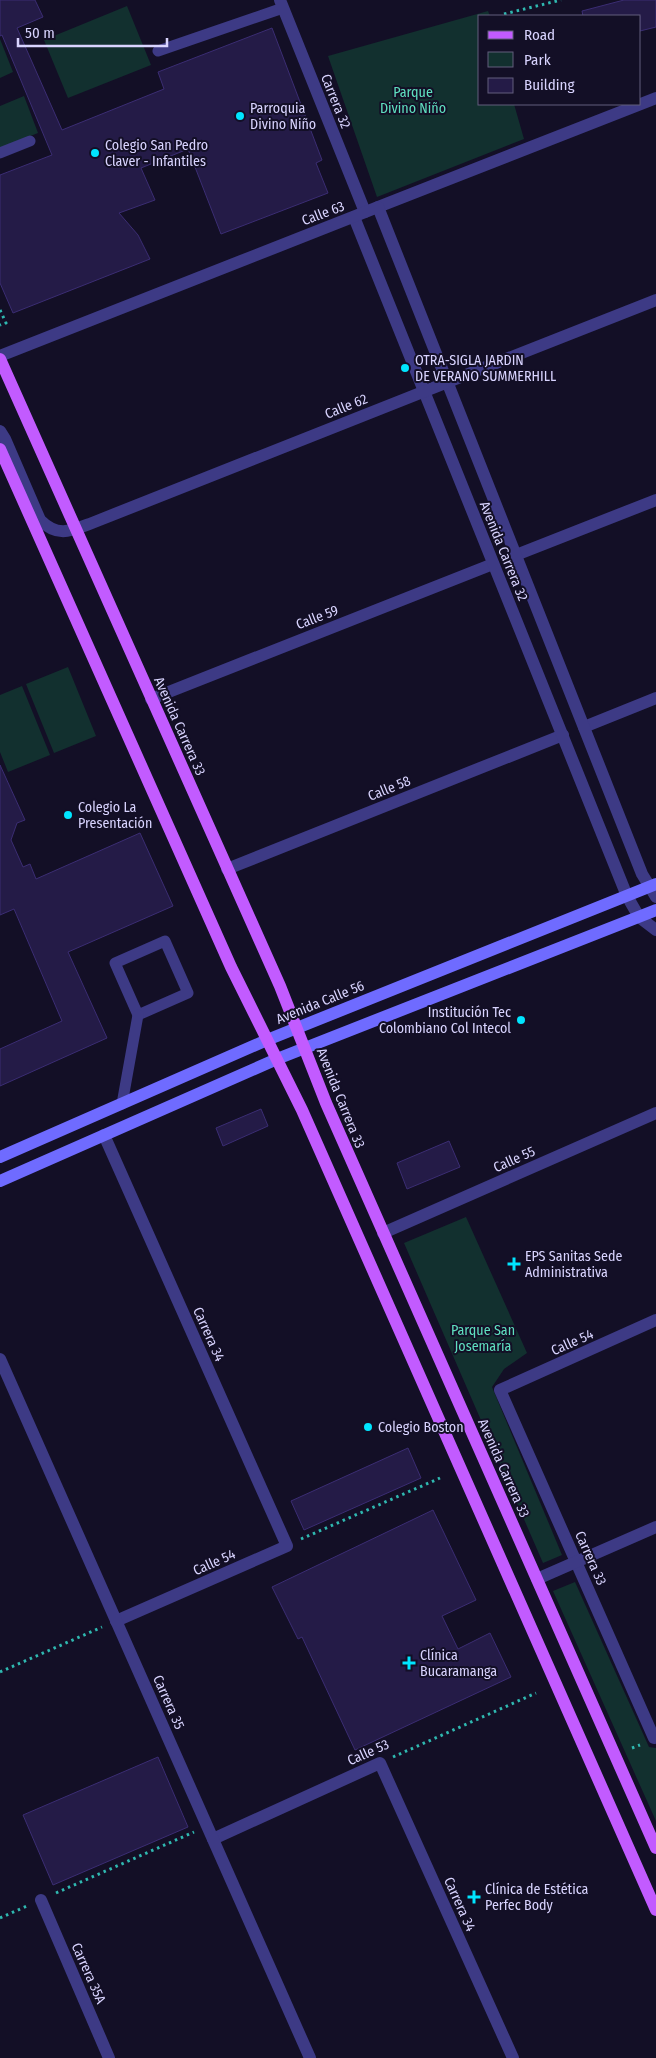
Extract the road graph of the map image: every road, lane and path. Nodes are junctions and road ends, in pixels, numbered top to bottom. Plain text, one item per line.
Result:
1 (561, 0) edge
2 (282, 4) edge
3 (504, 14) dead end
4 (158, 51) dead end
5 (656, 98) edge
6 (641, 104) edge
7 (638, 105) edge
8 (30, 141) dead end
9 (0, 153) edge
10 (378, 207) junction
11 (359, 214) junction
12 (656, 300) edge
13 (0, 310) edge
14 (0, 326) edge
15 (0, 357) edge
16 (448, 382) junction
17 (424, 392) junction
18 (0, 431) edge
19 (0, 449) edge
20 (656, 500) edge
21 (76, 529) junction
22 (516, 555) junction
23 (493, 564) junction
24 (656, 698) edge
25 (151, 699) junction
26 (584, 727) junction
27 (562, 735) junction
28 (227, 869) junction
29 (654, 890) edge
30 (627, 896) junction
31 (656, 910) edge
32 (639, 916) junction
33 (656, 930) edge
34 (138, 1015) junction
35 (297, 1028) junction
36 (267, 1040) junction
37 (305, 1048) junction
38 (277, 1059) junction
39 (122, 1104) junction
40 (656, 1113) edge
41 (104, 1135) junction
42 (0, 1157) edge
43 (0, 1181) edge
44 (384, 1233) junction
45 (656, 1320) edge
46 (0, 1359) edge
47 (500, 1390) joint
48 (440, 1478) dead end
49 (656, 1527) edge
50 (287, 1546) junction
51 (576, 1562) junction
52 (537, 1579) junction
53 (116, 1621) junction
54 (0, 1672) edge
55 (536, 1693) dead end
56 (655, 1738) edge
57 (380, 1763) junction
58 (208, 1826) junction
59 (213, 1839) junction
60 (656, 1848) edge
61 (41, 1900) junction
62 (656, 1910) edge
63 (0, 1918) edge
64 (109, 2058) edge
65 (310, 2058) edge
66 (513, 2058) edge

1 - 3 path
2 - 4 lane
2 - 11 street, Carrera 32
5 - 6 street, Calle 63
7 - 10 street, Calle 63
8 - 9 lane
10 - 11 street, Calle 63
10 - 16 street, Avenida Carrera 32
11 - 15 street, Calle 63
11 - 17 street, Avenida Carrera 32
12 - 16 street, Calle 62
13 - 14 path
15 - 21 main road, Avenida Carrera 33
16 - 17 street, Calle 62
16 - 22 street, Avenida Carrera 32
17 - 21 street, Calle 62
17 - 23 street, Avenida Carrera 32
18 - 21 street, Calle 62
19 - 36 main road
20 - 22 street
21 - 25 main road, Avenida Carrera 33
22 - 26 street, Avenida Carrera 32
23 - 25 street, Calle 59
23 - 27 street, Avenida Carrera 32
24 - 26 street
25 - 28 main road, Avenida Carrera 33
26 - 29 street, Avenida Carrera 32
27 - 28 street, Calle 58
27 - 30 street, Avenida Carrera 32
28 - 35 main road, Avenida Carrera 33
29 - 30 main road, Avenida Calle 56
30 - 32 street, Avenida Carrera 32
30 - 35 main road, Avenida Calle 56
31 - 32 main road
32 - 33 street, Avenida Carrera 32
32 - 37 main road
34 - 34 lane
34 - 39 lane
35 - 36 main road, Avenida Calle 56
35 - 37 main road, Avenida Carrera 33
36 - 38 main road
36 - 39 main road, Avenida Calle 56
37 - 38 main road
37 - 44 main road, Avenida Carrera 33
38 - 41 main road
38 - 62 main road
39 - 42 main road, Avenida Calle 56
40 - 44 street, Calle 55
41 - 43 main road
41 - 50 street, Carrera 34
44 - 52 main road, Avenida Carrera 33
45 - 47 street, Calle 54
46 - 53 street, Carrera 35
47 - 51 street, Carrera 33
48 - 50 path
49 - 51 street
50 - 53 street, Calle 54
51 - 52 street
51 - 56 street, Carrera 33
52 - 60 main road, Avenida Carrera 33
53 - 54 path
53 - 58 street, Carrera 35
55 - 57 path, Calle 53
57 - 59 street, Calle 53
57 - 66 street, Carrera 34
58 - 59 street, Carrera 35
58 - 61 path
59 - 65 street, Carrera 35
61 - 63 path
61 - 64 street, Carrera 35A

